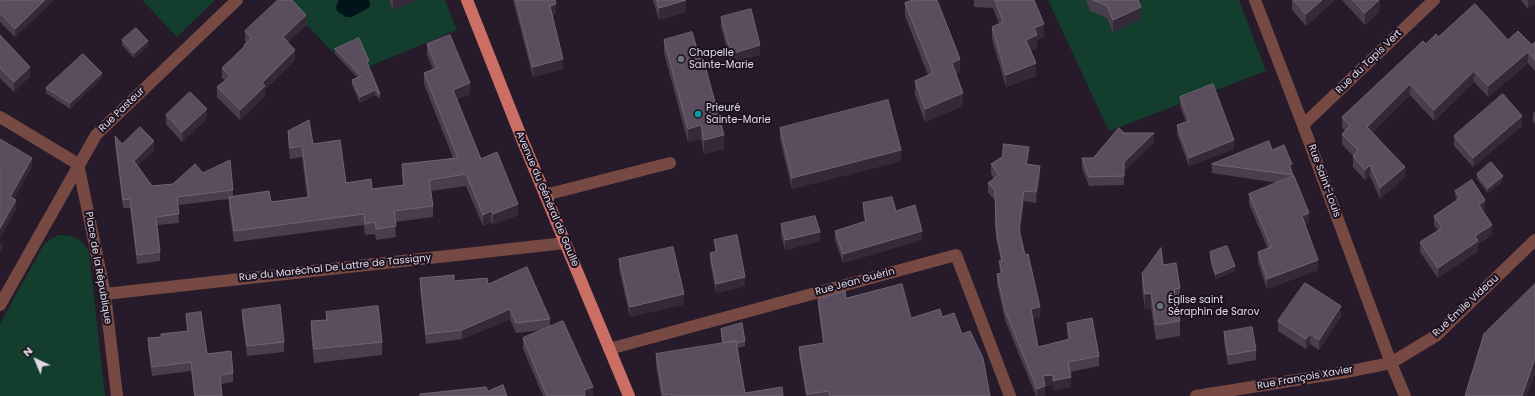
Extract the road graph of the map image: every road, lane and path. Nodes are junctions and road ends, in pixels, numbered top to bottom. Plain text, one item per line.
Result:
1 (237, 0) edge
2 (468, 0) edge
3 (1255, 0) edge
4 (1434, 0) edge
5 (0, 117) edge
6 (1303, 125) junction
7 (670, 163) dead end
8 (78, 164) junction
9 (545, 195) junction
10 (1535, 240) edge
11 (565, 243) junction
12 (105, 294) junction
13 (0, 305) edge
14 (609, 349) junction
15 (1390, 363) junction
16 (117, 396) edge
17 (629, 396) edge
18 (1010, 396) edge
19 (1196, 396) edge
20 (1405, 396) edge

1 - 8 street, Rue Pasteur
2 - 9 main road, Avenue du Général de Gaulle
3 - 6 street, Rue Saint-Louis
4 - 6 street, Rue du Tapis Vert
5 - 8 street
6 - 15 street, Rue Saint-Louis
7 - 9 street
8 - 12 street, Place de la République
8 - 13 street, Rue Pasteur
9 - 11 main road, Avenue du Général de Gaulle
10 - 15 street, Rue Émile Videau
11 - 12 street, Rue du Maréchal De Lattre de Tassigny
11 - 14 main road, Avenue du Général de Gaulle
12 - 16 street, Place de la République
14 - 17 main road, Avenue du Général de Gaulle
14 - 18 street, Rue Jean Guérin
15 - 19 street, Rue François Xavier
15 - 20 street, Rue Saint-Louis

